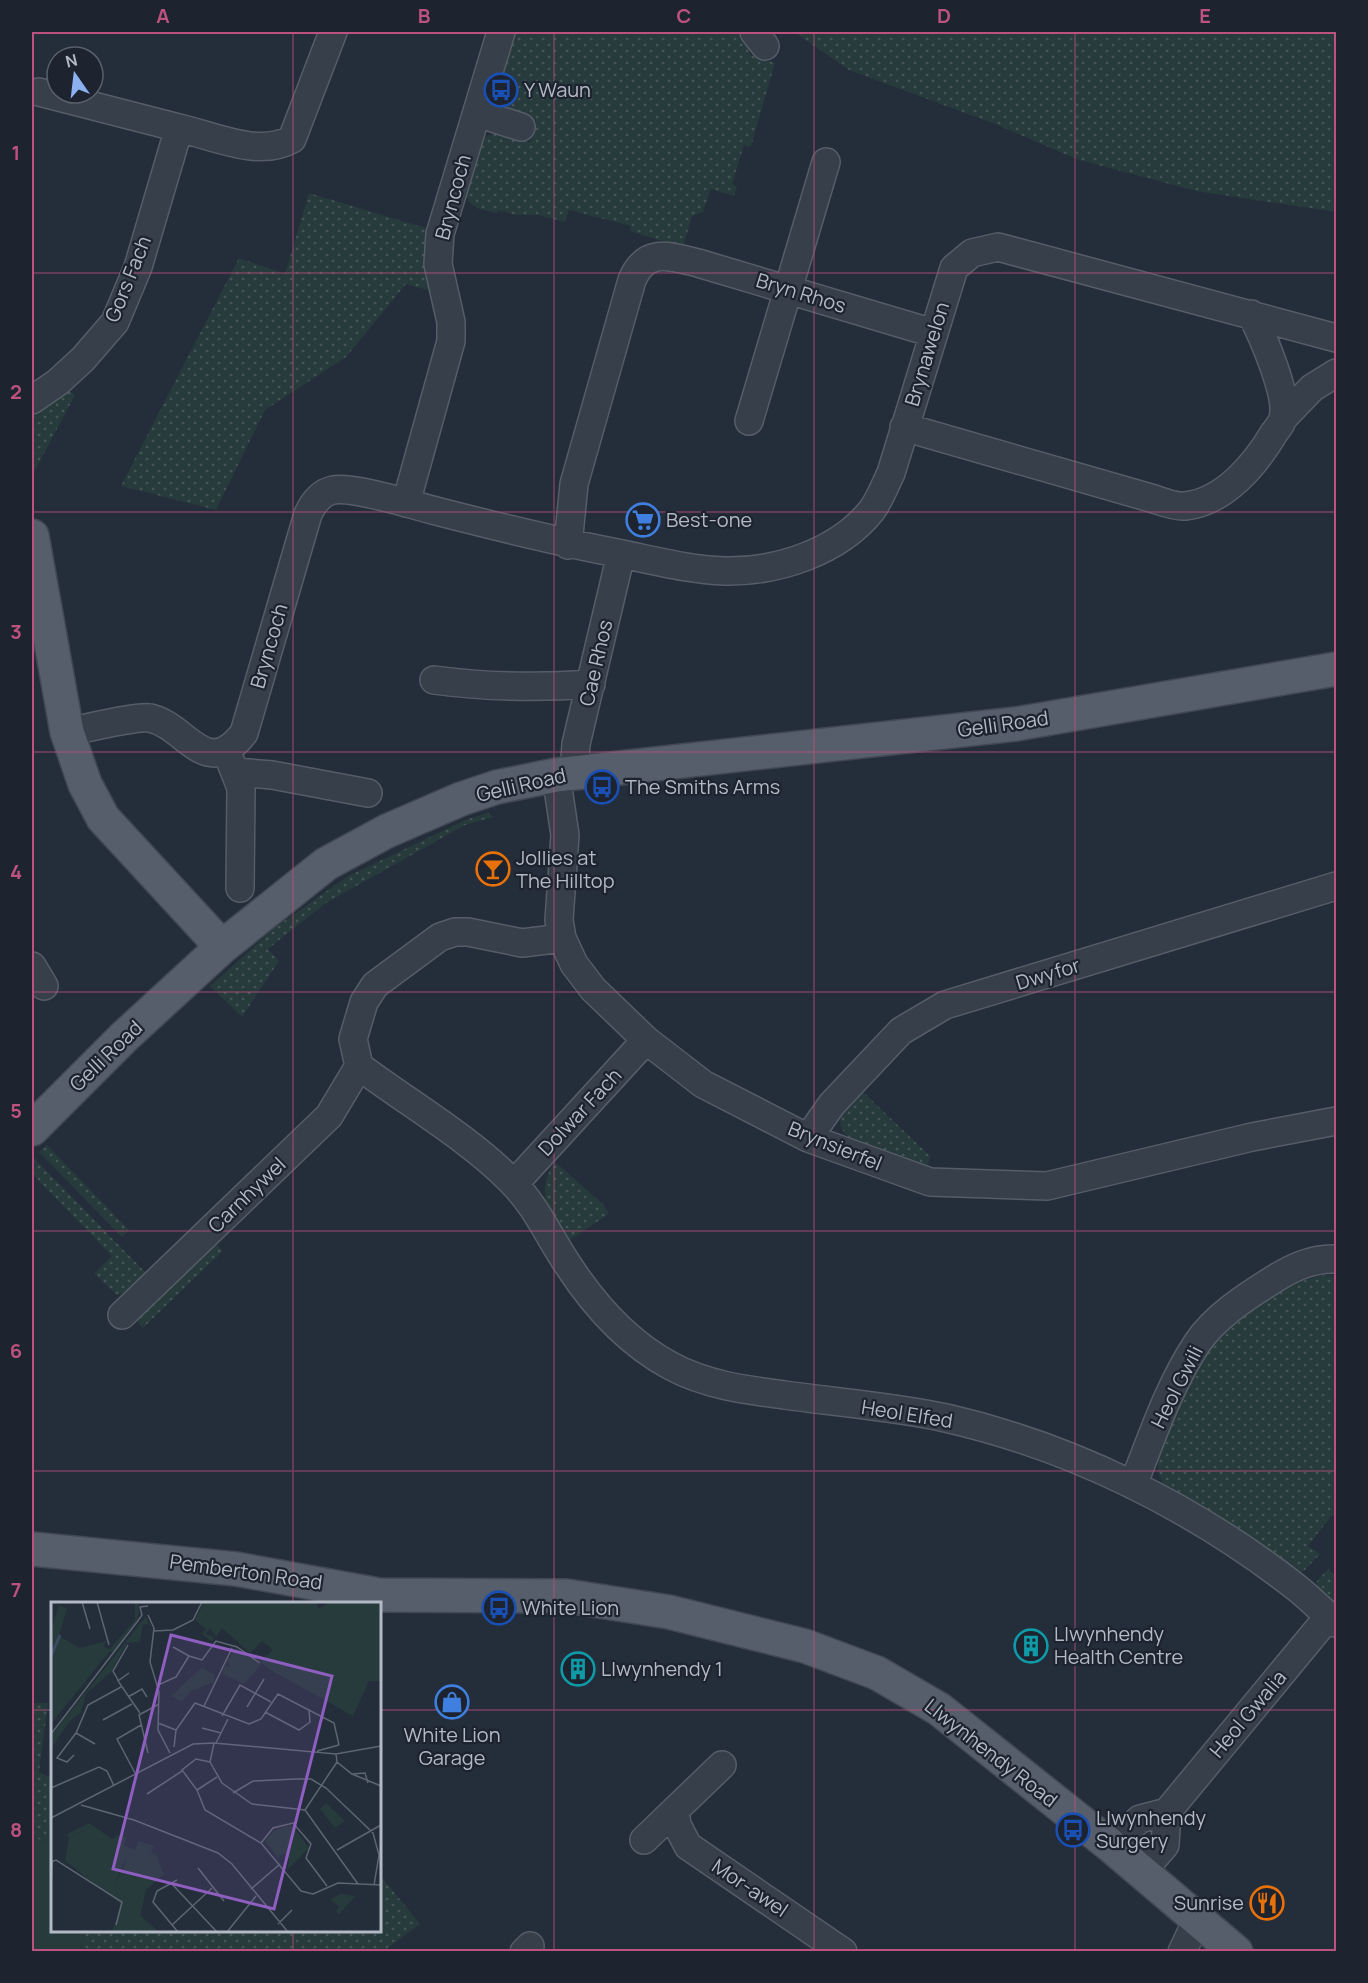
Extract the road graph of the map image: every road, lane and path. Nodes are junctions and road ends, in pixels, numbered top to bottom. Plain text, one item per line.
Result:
1 (333, 32) edge
2 (501, 32) edge
3 (39, 92) dead end
4 (477, 113) junction
5 (179, 128) junction
6 (521, 128) dead end
7 (826, 162) dead end
8 (788, 290) junction
9 (1251, 314) junction
10 (933, 333) junction
11 (1336, 338) edge
12 (1336, 373) edge
13 (32, 400) edge
14 (1284, 417) junction
15 (749, 421) dead end
16 (904, 427) junction
17 (406, 503) junction
18 (32, 536) edge
19 (568, 545) junction
20 (621, 554) junction
21 (36, 578) edge
22 (1336, 669) edge
23 (434, 680) dead end
24 (591, 684) junction
25 (67, 732) junction
26 (231, 761) junction
27 (565, 774) junction
28 (368, 793) dead end
29 (1336, 886) edge
30 (240, 888) dead end
31 (562, 938) junction
32 (222, 947) junction
33 (646, 1040) junction
34 (359, 1066) junction
35 (1336, 1121) edge
36 (32, 1129) edge
37 (808, 1138) junction
38 (514, 1184) junction
39 (1336, 1259) edge
40 (122, 1315) dead end
41 (1133, 1485) junction
42 (32, 1549) edge
43 (567, 1596) joint
44 (1333, 1620) edge
45 (722, 1765) dead end
46 (675, 1810) junction
47 (1167, 1812) junction
48 (644, 1840) dead end
49 (1110, 1845) junction
50 (1142, 1872) junction
51 (1197, 1920) junction
52 (834, 1949) edge
53 (1182, 1952) edge
54 (1236, 1952) edge

1 - 5 street
2 - 4 street, Bryncoch
3 - 5 street
4 - 6 street
4 - 17 street, Bryncoch
5 - 13 street, Gors Fach
7 - 8 street
8 - 10 street, Bryn Rhos
8 - 15 street
8 - 19 street, Bryn Rhos
9 - 10 street, Brynawelon
9 - 11 street, Brynawelon
9 - 14 street
10 - 16 street, Brynawelon
12 - 14 street
14 - 16 street
16 - 20 street, Brynawelon
17 - 19 street, Bryncoch
17 - 26 street, Bryncoch
18 - 21 main road
19 - 20 street, Brynawelon
20 - 24 street, Cae Rhos
21 - 25 main road
22 - 27 main road, Gelli Road
23 - 24 street
24 - 27 street, Cae Rhos
25 - 26 street
25 - 32 main road
26 - 28 street
26 - 30 street
27 - 31 street, Brynsierfel
27 - 32 main road, Gelli Road
29 - 37 street, Dwyfor
31 - 33 street, Brynsierfel
31 - 34 street
32 - 36 main road, Gelli Road
33 - 37 street, Brynsierfel
33 - 38 street, Dolwar Fach
34 - 38 street
34 - 40 street, Carnhywel
35 - 37 street, Brynsierfel
38 - 41 street, Heol Elfed
39 - 41 street, Heol Gwili
41 - 44 street, Heol Elfed
42 - 43 main road, Pemberton Road
43 - 49 main road, Llwynhendy Road
44 - 47 street, Heol Gwalia
45 - 46 street
46 - 48 street
46 - 52 street, Mor-awel
47 - 49 street
47 - 50 street
49 - 50 main road, Llwynhendy Road
50 - 51 main road, Llwynhendy Road
51 - 53 street
51 - 54 main road, Llwynhendy Road

